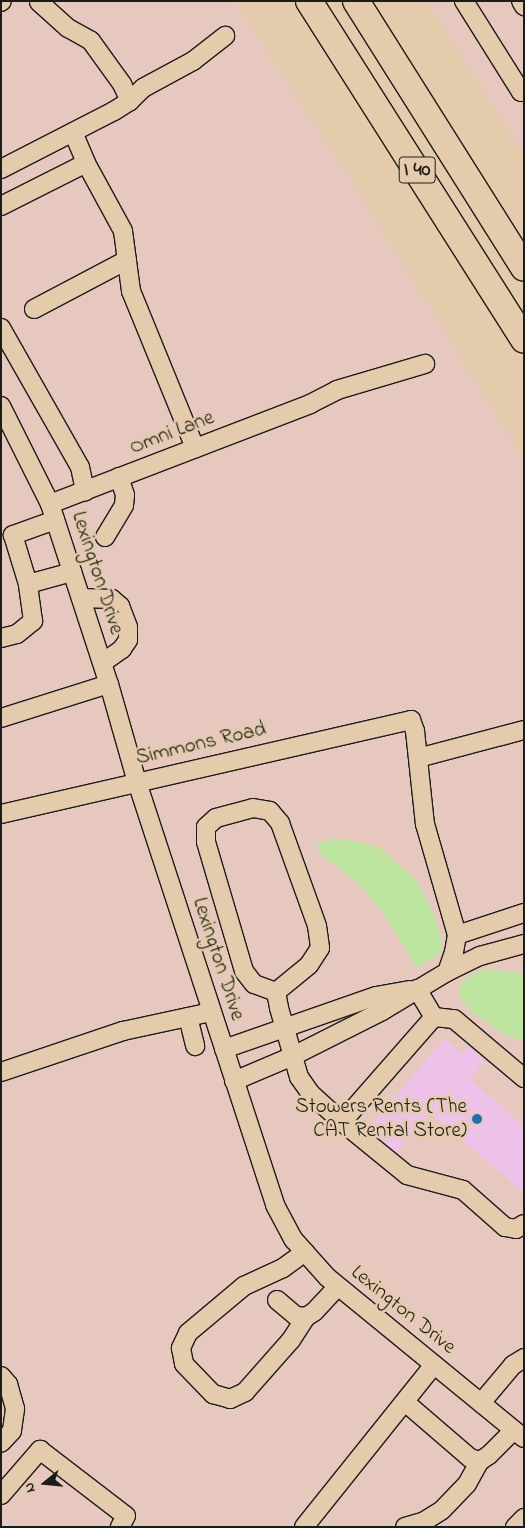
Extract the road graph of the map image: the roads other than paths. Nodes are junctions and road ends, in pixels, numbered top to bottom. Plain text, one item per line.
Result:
1 (309, 1) edge
2 (356, 1) edge
3 (464, 1) edge
4 (521, 1) edge
5 (39, 2) edge
6 (524, 6) edge
7 (225, 36) dead end
8 (524, 90) edge
9 (130, 101) junction
10 (72, 132) junction
11 (86, 163) junction
12 (1, 169) edge
13 (1, 206) edge
14 (127, 260) junction
15 (524, 268) edge
16 (34, 310) dead end
17 (1, 328) edge
18 (524, 340) edge
19 (425, 364) dead end
20 (1, 406) edge
21 (195, 448) junction
22 (119, 477) junction
23 (85, 491) junction
24 (53, 512) junction
25 (7, 537) edge
26 (105, 537) dead end
27 (72, 572) junction
28 (28, 584) junction
29 (81, 598) junction
30 (1, 638) edge
31 (102, 663) junction
32 (109, 684) junction
33 (1, 718) edge
34 (524, 730) edge
35 (418, 758) junction
36 (137, 782) junction
37 (1, 814) edge
38 (524, 913) edge
39 (457, 935) junction
40 (524, 944) edge
41 (447, 972) junction
42 (417, 989) junction
43 (276, 992) junction
44 (212, 1012) junction
45 (188, 1017) junction
46 (434, 1017) junction
47 (285, 1027) junction
48 (195, 1046) dead end
49 (224, 1050) junction
50 (293, 1056) junction
51 (1, 1072) edge
52 (524, 1078) edge
53 (234, 1081) junction
54 (342, 1122) junction
55 (524, 1224) edge
56 (305, 1252) junction
57 (338, 1286) junction
58 (277, 1300) dead end
59 (306, 1317) junction
60 (524, 1358) edge
61 (434, 1365) junction
62 (1, 1376) edge
63 (405, 1402) junction
64 (482, 1403) junction
65 (519, 1434) edge
66 (1, 1442) edge
67 (480, 1461) junction
68 (1, 1494) edge
69 (524, 1518) edge
70 (120, 1527) edge
71 (304, 1527) edge
72 (405, 1527) edge
73 (515, 1527) edge

1 - 18 highway, I 40
2 - 15 highway, I 40
3 - 8 street
4 - 6 street
5 - 9 street
7 - 9 street
9 - 10 street
10 - 11 street
10 - 12 street
11 - 13 street
11 - 14 street
14 - 16 street
14 - 21 street
17 - 23 street
19 - 21 street, Omni Lane
20 - 24 street, Lexington Drive
21 - 22 street, Omni Lane
22 - 23 street, Omni Lane
22 - 26 street
23 - 24 street, Omni Lane
24 - 25 street, Omni Lane
24 - 27 street, Lexington Drive
25 - 28 street
27 - 28 street
27 - 29 street, Lexington Drive
28 - 30 street
29 - 31 street, Lexington Drive
29 - 31 street
31 - 32 street, Lexington Drive
32 - 33 street
32 - 36 street, Lexington Drive
34 - 35 street
35 - 36 street, Simmons Road
35 - 39 street
36 - 37 street, Simmons Road
36 - 44 street, Lexington Drive
38 - 39 street
39 - 41 street
40 - 41 street
41 - 42 street
42 - 46 street
42 - 47 street
42 - 50 street
43 - 43 street
43 - 47 street
44 - 45 street
44 - 49 street, Lexington Drive
45 - 48 street
45 - 51 street
46 - 52 street
46 - 54 street
47 - 49 street
47 - 50 street
49 - 53 street, Lexington Drive
50 - 53 street
50 - 54 street
53 - 56 street, Lexington Drive
54 - 55 street
56 - 57 street, Lexington Drive
56 - 59 street
57 - 59 street
57 - 61 street, Lexington Drive
58 - 59 street
60 - 64 street
61 - 63 street
61 - 64 street, Lexington Drive
62 - 66 street
63 - 67 street
63 - 71 street
64 - 65 street, Lexington Drive
65 - 67 street
67 - 72 street
68 - 70 street
69 - 73 street

